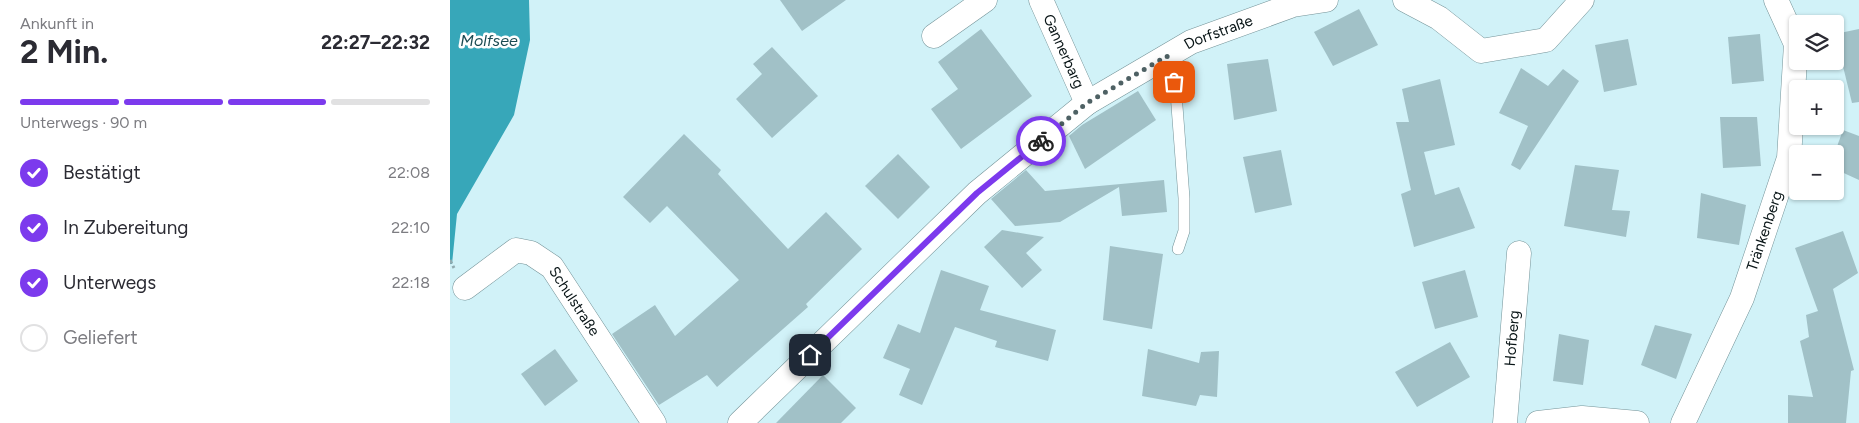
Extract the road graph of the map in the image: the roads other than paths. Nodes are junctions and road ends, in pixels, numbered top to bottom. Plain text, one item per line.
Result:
1 (985, 0) edge
2 (1041, 0) edge
3 (1326, 0) edge
4 (1406, 0) edge
5 (1582, 0) edge
6 (1776, 0) edge
7 (1289, 3) edge
8 (934, 36) dead end
9 (1167, 56) junction
10 (1087, 103) junction
11 (1178, 249) dead end
12 (1519, 253) dead end
13 (465, 288) dead end
14 (654, 423) edge
15 (740, 423) edge
16 (1504, 423) edge
17 (1538, 423) edge
18 (1637, 423) edge
19 (1683, 423) edge

1 - 8 street
2 - 10 street, Gannerbarg
3 - 7 street, Dorfstraße
4 - 5 street
6 - 19 street, Tränkenberg
7 - 9 street, Dorfstraße
9 - 10 street, Dorfstraße
9 - 11 lane
10 - 15 street, Dorfstraße
12 - 16 street, Hofberg
13 - 14 street, Schulstraße
17 - 18 street

